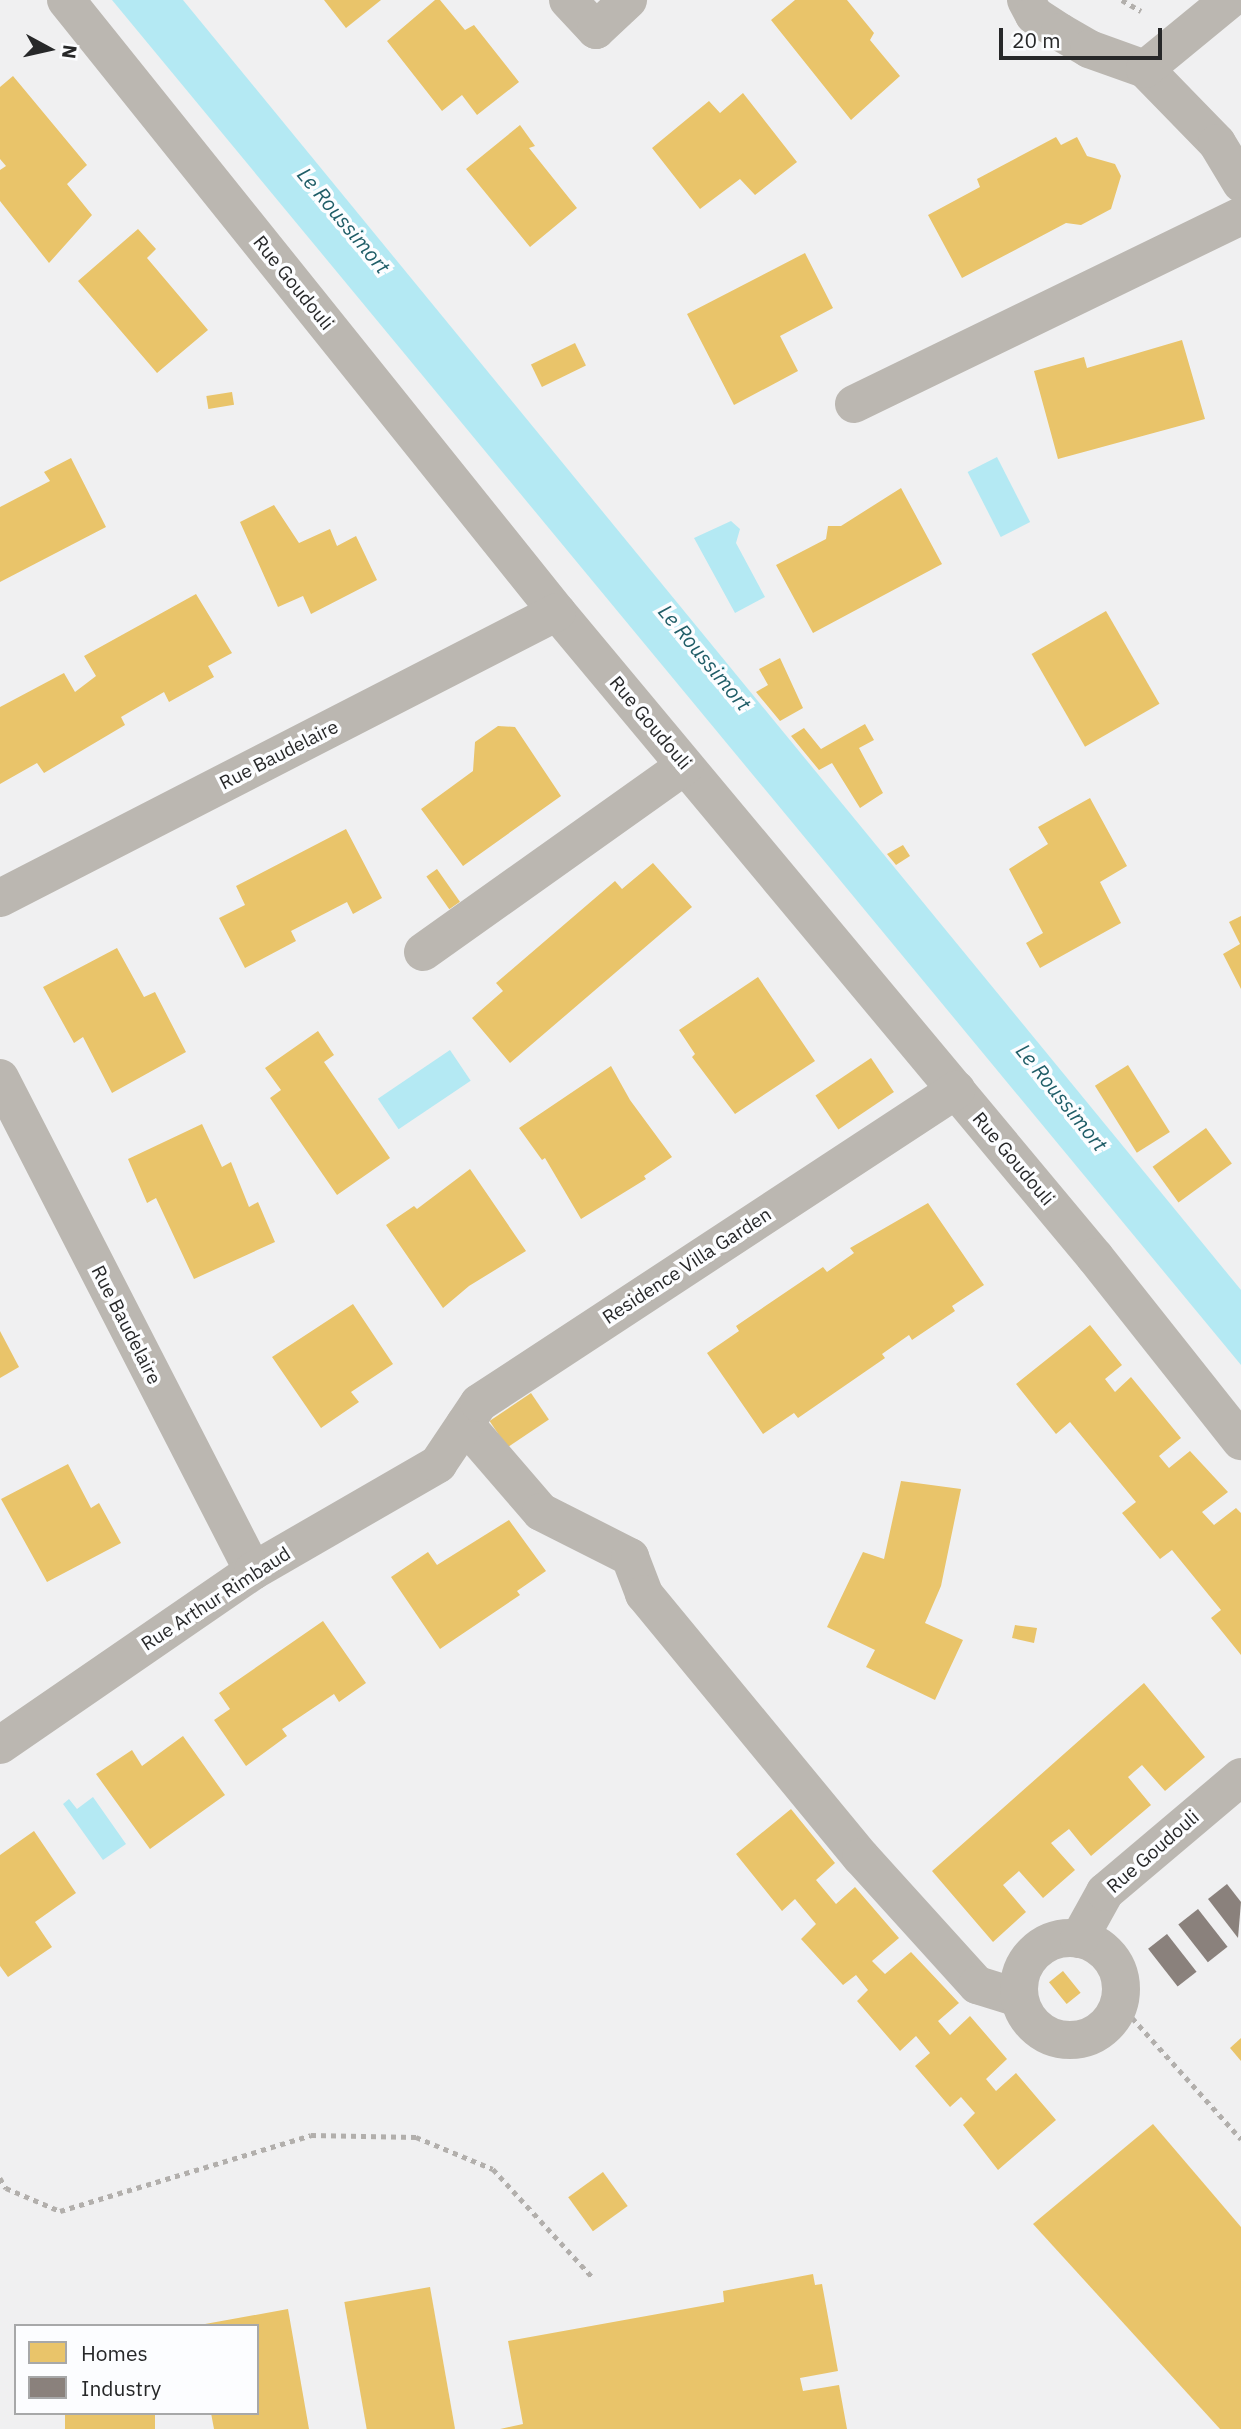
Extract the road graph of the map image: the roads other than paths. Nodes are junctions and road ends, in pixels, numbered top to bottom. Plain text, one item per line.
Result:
1 (66, 0) edge
2 (568, 0) edge
3 (628, 0) edge
4 (1026, 0) edge
5 (1229, 0) edge
6 (1144, 69) junction
7 (1241, 183) edge
8 (1241, 216) edge
9 (854, 404) dead end
10 (557, 612) junction
11 (685, 766) junction
12 (0, 898) edge
13 (423, 952) dead end
14 (0, 1079) edge
15 (956, 1090) junction
16 (465, 1424) junction
17 (1241, 1441) edge
18 (438, 1464) joint
19 (253, 1571) junction
20 (0, 1745) edge
21 (1241, 1777) edge
22 (1079, 1938) junction
23 (1018, 1998) junction

1 - 10 street, Rue Goudouli
2 - 3 street
4 - 6 street
5 - 6 street
6 - 7 street
8 - 9 street
10 - 11 street, Rue Goudouli
10 - 12 street, Rue Baudelaire
11 - 13 street
11 - 15 street, Rue Goudouli
14 - 19 street, Rue Baudelaire
15 - 16 street, Residence Villa Garden
15 - 17 street, Rue Goudouli
16 - 18 street, Residence Villa Garden
16 - 23 street
18 - 19 street, Rue Arthur Rimbaud
19 - 20 street, Rue Arthur Rimbaud
21 - 22 street, Rue Goudouli
22 - 23 street
22 - 23 street

